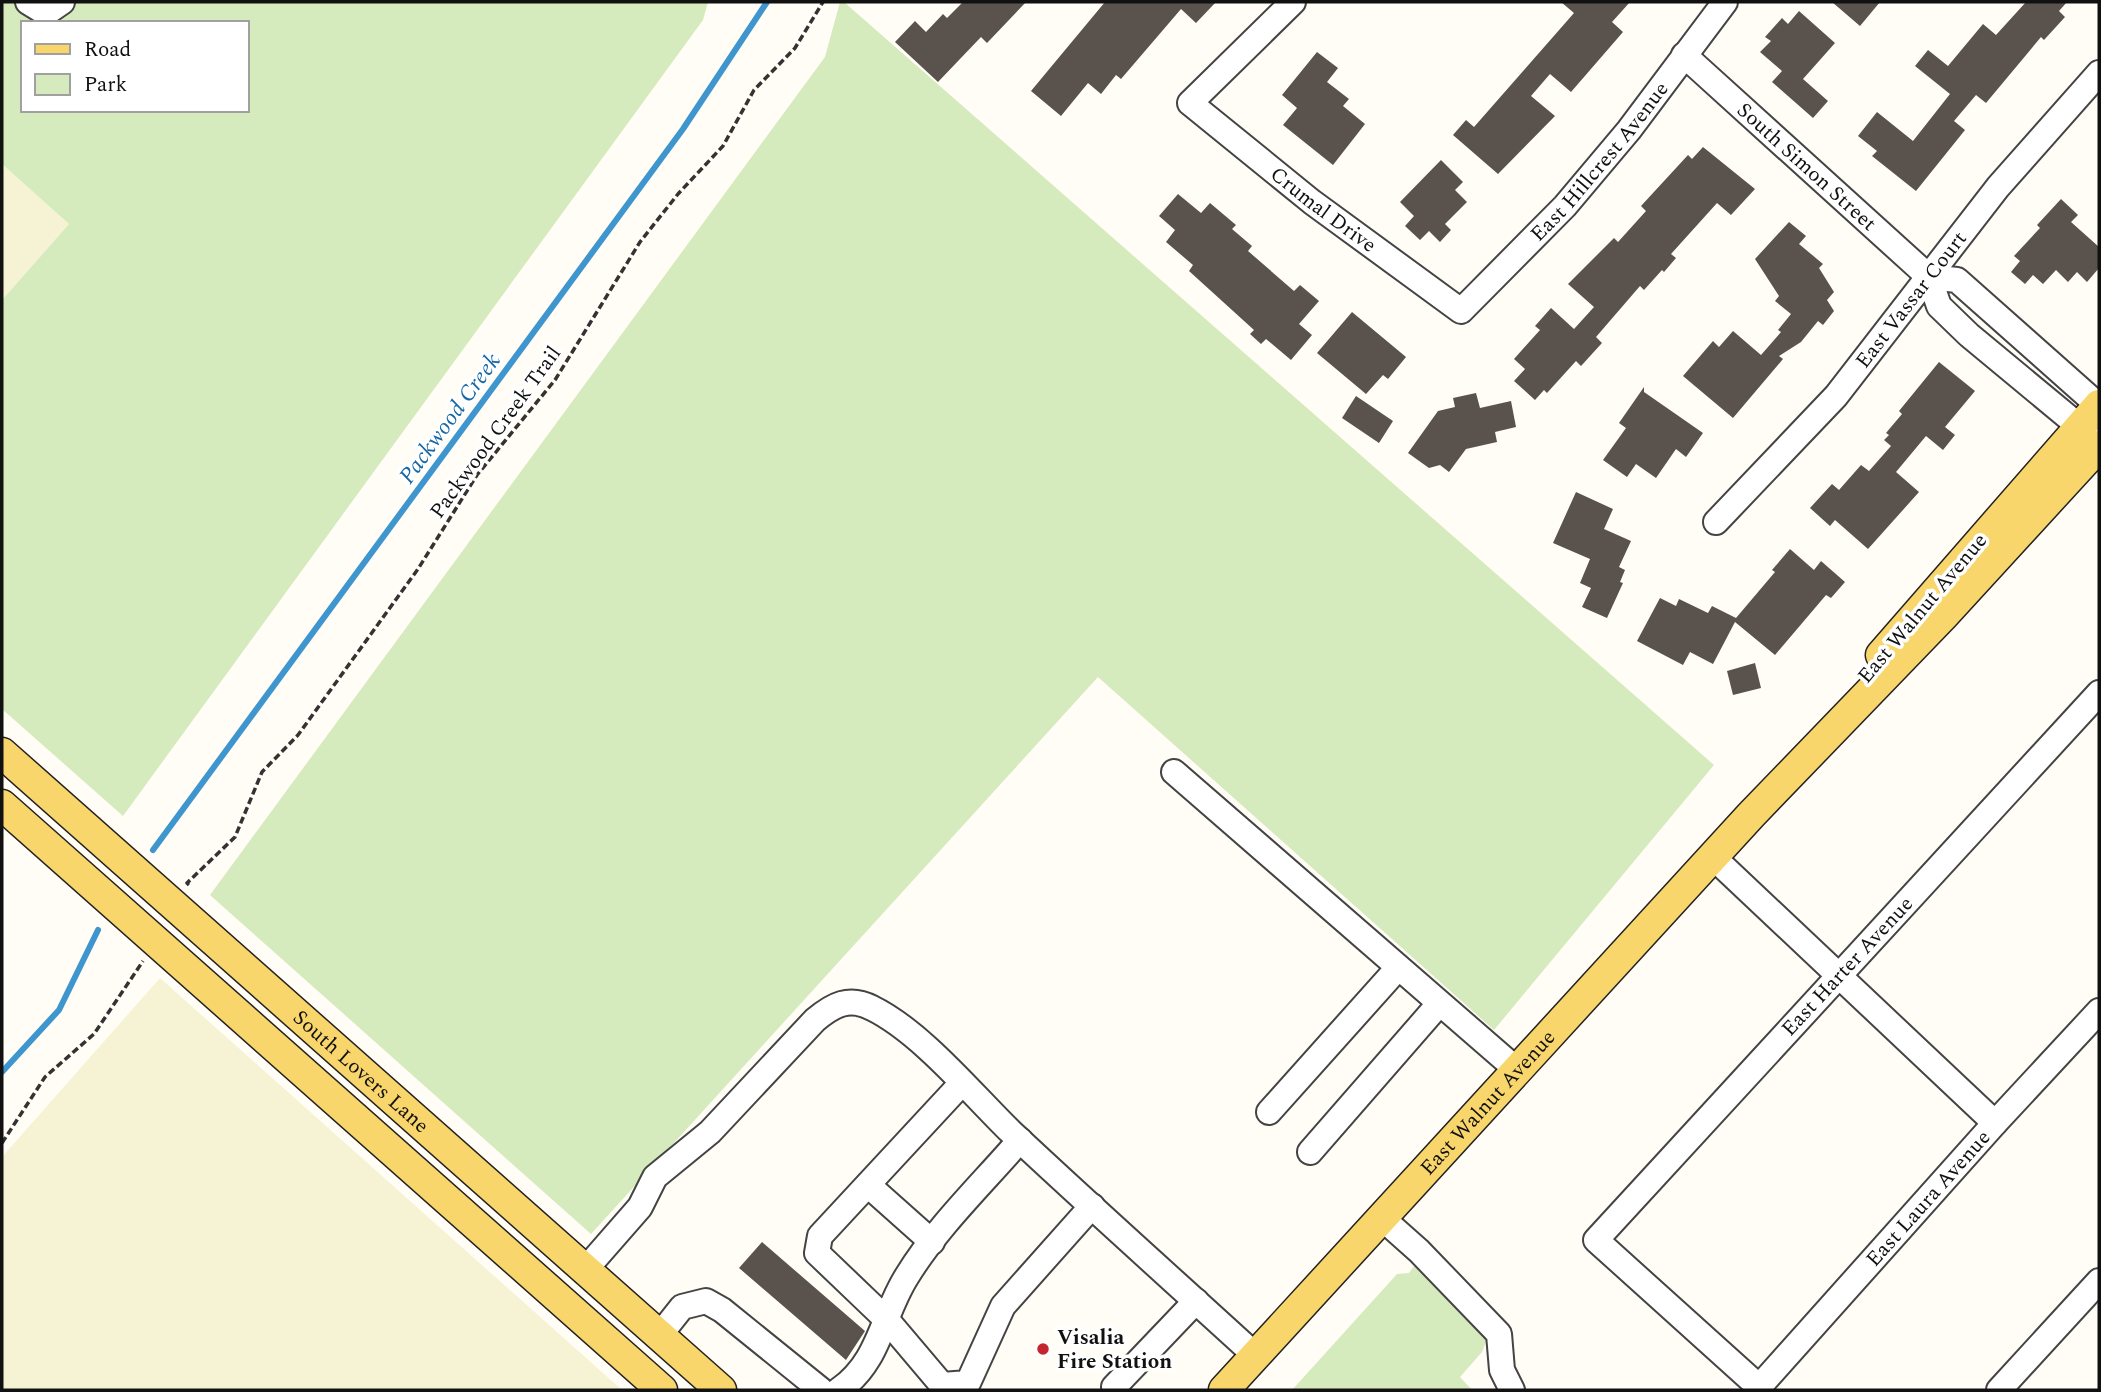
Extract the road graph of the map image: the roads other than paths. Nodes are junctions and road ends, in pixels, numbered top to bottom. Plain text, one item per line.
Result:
1 (28, 2) edge
2 (62, 2) edge
3 (1293, 2) edge
4 (1725, 2) edge
5 (1684, 55) junction
6 (2099, 73) edge
7 (1929, 277) junction
8 (1461, 311) joint
9 (2096, 420) edge
10 (1716, 522) dead end
11 (2099, 693) edge
12 (2, 752) edge
13 (1174, 772) dead end
14 (2, 805) edge
15 (1713, 857) junction
16 (1397, 969) junction
17 (1837, 976) junction
18 (1439, 1004) junction
19 (2099, 1011) edge
20 (1517, 1070) junction
21 (962, 1083) junction
22 (1269, 1112) dead end
23 (1995, 1123) junction
24 (1020, 1140) junction
25 (1310, 1152) dead end
26 (868, 1185) junction
27 (1092, 1206) junction
28 (1383, 1219) junction
29 (932, 1242) junction
30 (585, 1270) junction
31 (2099, 1281) edge
32 (1196, 1301) junction
33 (887, 1321) junction
34 (659, 1336) junction
35 (1255, 1356) junction
36 (1114, 1387) dead end
37 (1759, 1387) joint
38 (2004, 1388) edge
39 (662, 1390) edge
40 (721, 1390) edge
41 (821, 1390) edge
42 (839, 1390) edge
43 (1224, 1390) edge
44 (1512, 1390) edge

1 - 2 street
3 - 8 street, Crumal Drive
4 - 5 street, East Hillcrest Avenue
5 - 7 street, South Simon Street
5 - 8 street, East Hillcrest Avenue
6 - 7 street, East Vassar Court
7 - 9 street, South Simon Street
7 - 9 street, South Simon Street
7 - 10 street, East Vassar Court
9 - 15 main road, East Walnut Avenue
11 - 17 street, East Harter Avenue
12 - 30 main road, South Lovers Lane
13 - 16 street
14 - 39 main road, South Lovers Lane
15 - 17 street
15 - 20 main road, East Walnut Avenue
16 - 18 street
16 - 22 street
17 - 23 street
17 - 37 street, East Harter Avenue
18 - 20 street
18 - 25 street
19 - 23 street, East Laura Avenue
20 - 28 main road, East Walnut Avenue
21 - 24 street
21 - 26 street
21 - 30 street
23 - 37 street, East Laura Avenue
24 - 27 street
24 - 29 street
26 - 29 street
26 - 33 street
27 - 32 street
27 - 33 street
28 - 35 main road, East Walnut Avenue
28 - 44 street
29 - 33 street
30 - 34 main road, South Lovers Lane
31 - 38 street
32 - 35 street
32 - 36 street
33 - 42 street
34 - 40 main road, South Lovers Lane
34 - 41 street
35 - 43 main road, East Walnut Avenue

